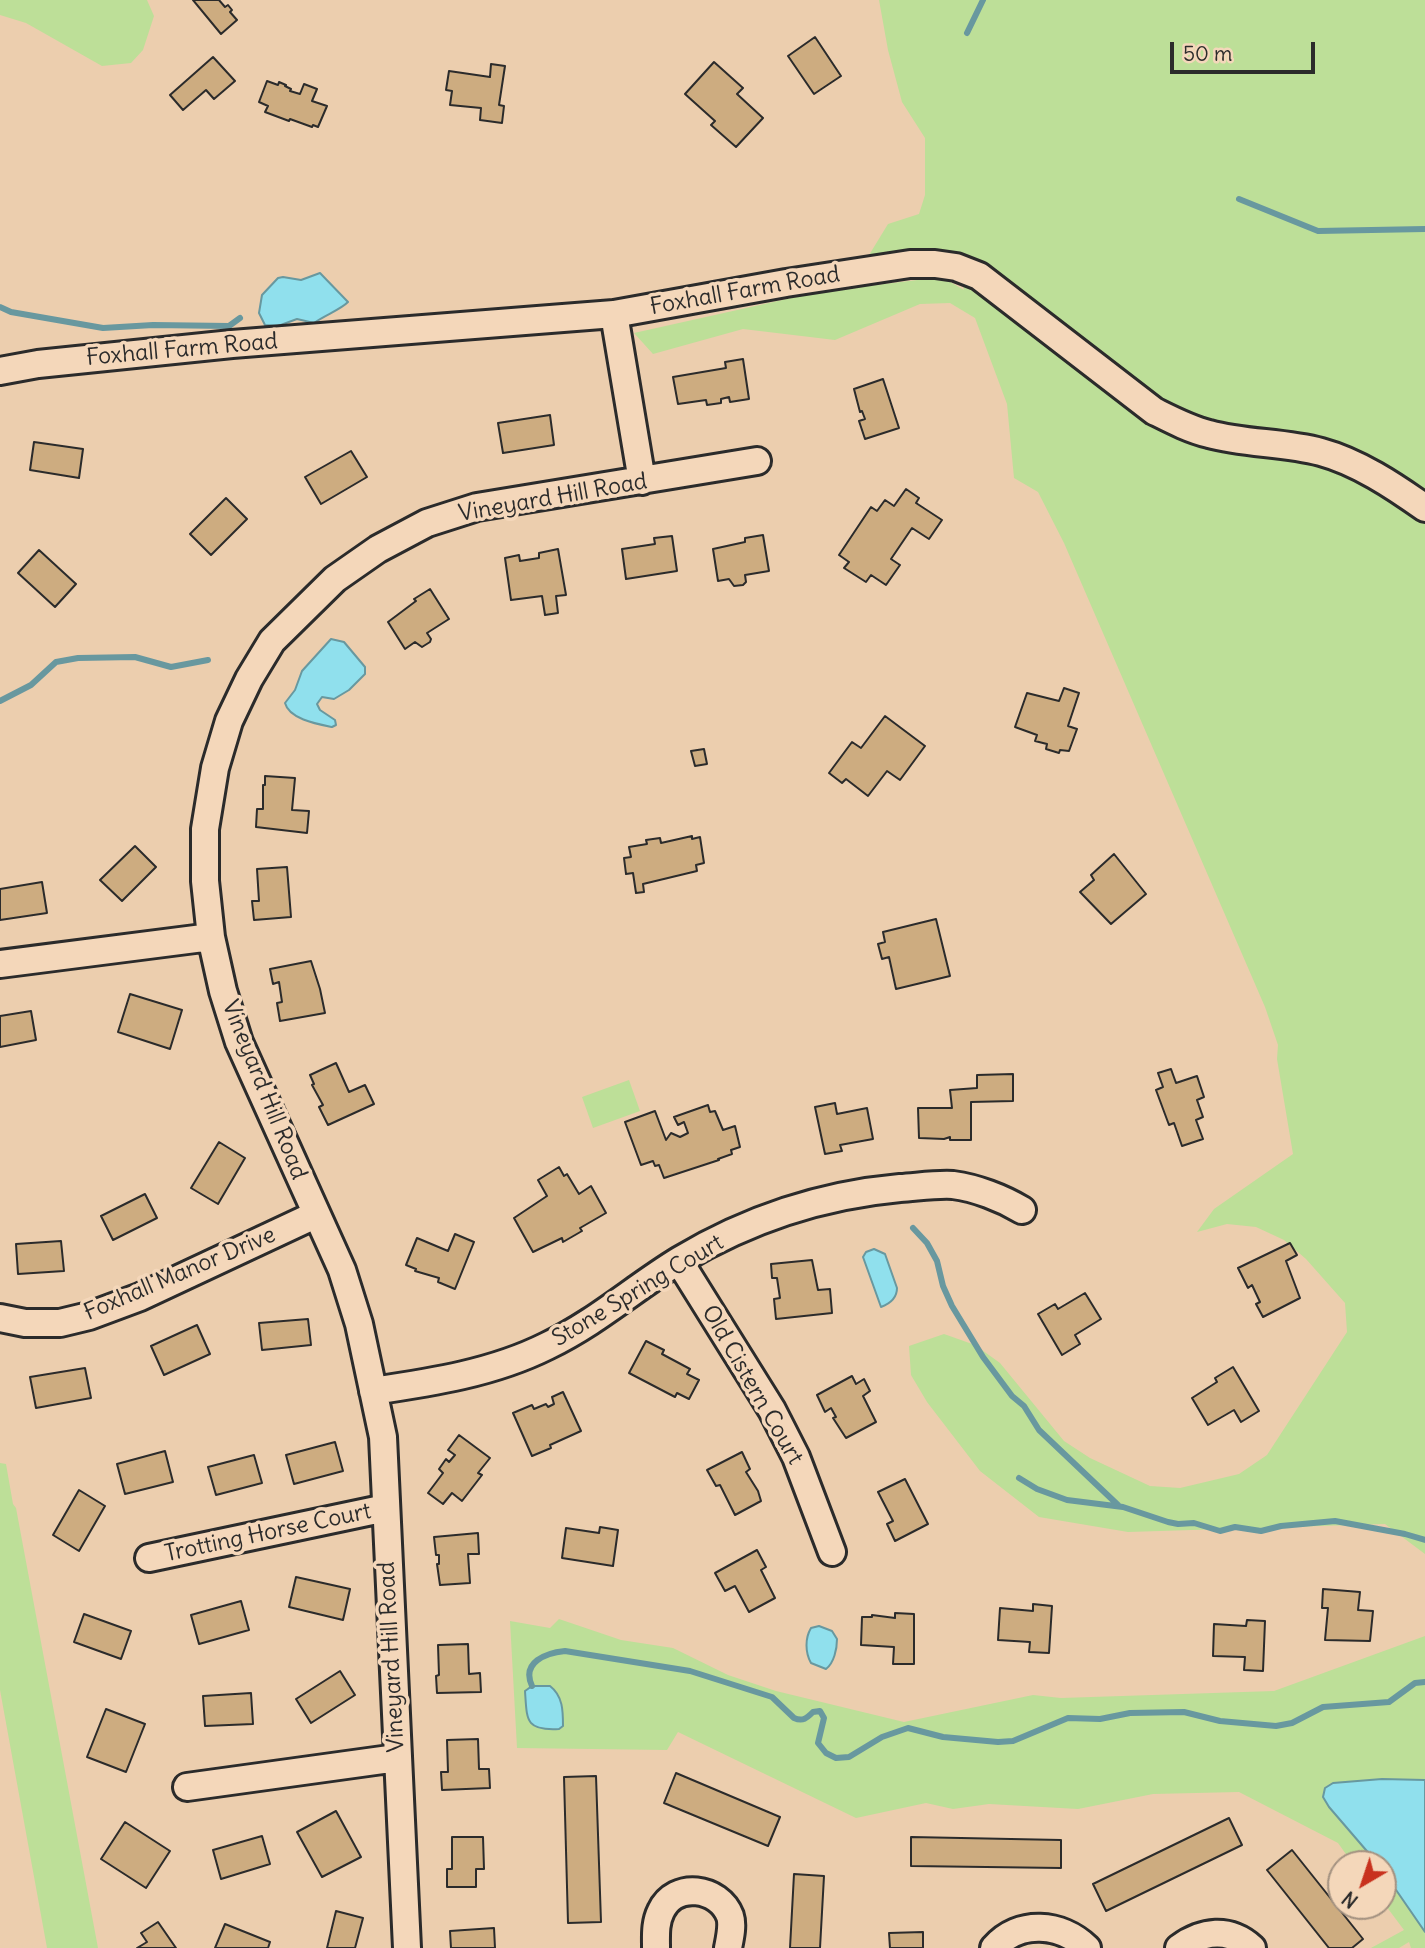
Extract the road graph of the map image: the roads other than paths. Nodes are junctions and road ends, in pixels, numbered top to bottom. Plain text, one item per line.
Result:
1 (615, 322) junction
2 (0, 371) edge
3 (757, 461) dead end
4 (642, 481) junction
5 (1425, 508) edge
6 (211, 937) junction
7 (0, 964) edge
8 (1022, 1210) dead end
9 (315, 1215) junction
10 (679, 1261) junction
11 (0, 1318) edge
12 (373, 1391) junction
13 (386, 1508) junction
14 (832, 1552) dead end
15 (149, 1558) dead end
16 (397, 1758) junction
17 (187, 1787) dead end
18 (407, 1948) edge
19 (656, 1948) edge
20 (728, 1948) edge
21 (994, 1948) edge
22 (1087, 1948) edge
23 (1179, 1948) edge
24 (1252, 1948) edge

1 - 2 street, Foxhall Farm Road
1 - 4 street
1 - 5 street, Foxhall Farm Road
3 - 4 street, Vineyard Hill Road
4 - 6 street, Vineyard Hill Road
6 - 7 street
6 - 9 street, Vineyard Hill Road
8 - 10 street, Stone Spring Court
9 - 11 street, Foxhall Manor Drive
9 - 12 street, Vineyard Hill Road
10 - 12 street, Stone Spring Court
10 - 14 street, Old Cistern Court
12 - 13 street, Vineyard Hill Road
13 - 15 street, Trotting Horse Court
13 - 16 street, Vineyard Hill Road
16 - 17 street
16 - 18 street, Vineyard Hill Road
19 - 20 street
21 - 22 street
23 - 24 street

